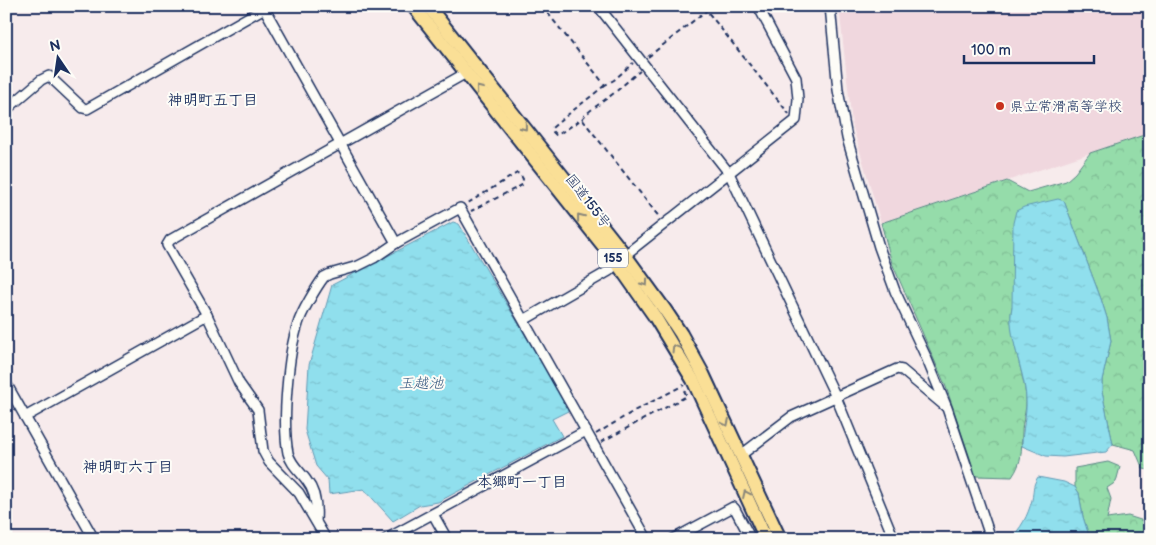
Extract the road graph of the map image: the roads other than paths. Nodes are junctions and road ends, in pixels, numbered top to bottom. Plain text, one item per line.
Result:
1 (413, 6) edge
2 (428, 6) edge
3 (598, 6) edge
4 (758, 6) edge
5 (830, 6) edge
6 (265, 7) edge
7 (466, 73) junction
8 (6, 110) edge
9 (340, 145) junction
10 (729, 173) junction
11 (396, 243) junction
12 (621, 259) junction
13 (207, 315) junction
14 (524, 320) junction
15 (6, 383) edge
16 (836, 397) junction
17 (947, 408) junction
18 (25, 417) junction
19 (590, 438) junction
20 (741, 455) junction
21 (433, 514) junction
22 (316, 521) junction
23 (94, 539) edge
24 (326, 539) edge
25 (386, 539) edge
26 (447, 539) edge
27 (647, 539) edge
28 (673, 539) edge
29 (751, 539) edge
30 (766, 539) edge
31 (780, 539) edge
32 (894, 539) edge
33 (990, 539) edge

1 - 7 highway, 国道155号 / 155
2 -> 12 highway, 国道155号 / 155
3 - 10 street
4 - 10 street
5 - 17 street
6 - 8 street
6 - 9 street
7 - 9 street
12 -> 7 highway, 国道155号 / 155
9 - 11 street
9 - 13 street
10 - 12 street
10 - 16 street
11 - 14 street
11 - 22 street
12 - 14 street
12 -> 20 highway, 国道155号 / 155
30 -> 12 highway, 国道155号 / 155
13 - 18 street
13 - 22 street
14 - 19 street
15 - 18 street
16 - 17 street
16 - 20 street
16 - 32 street
17 - 33 street
18 - 23 street
19 - 21 street
19 - 27 street
20 - 31 highway, 国道155号 / 155
21 - 25 street
21 - 26 street
22 - 24 street
28 - 29 street

